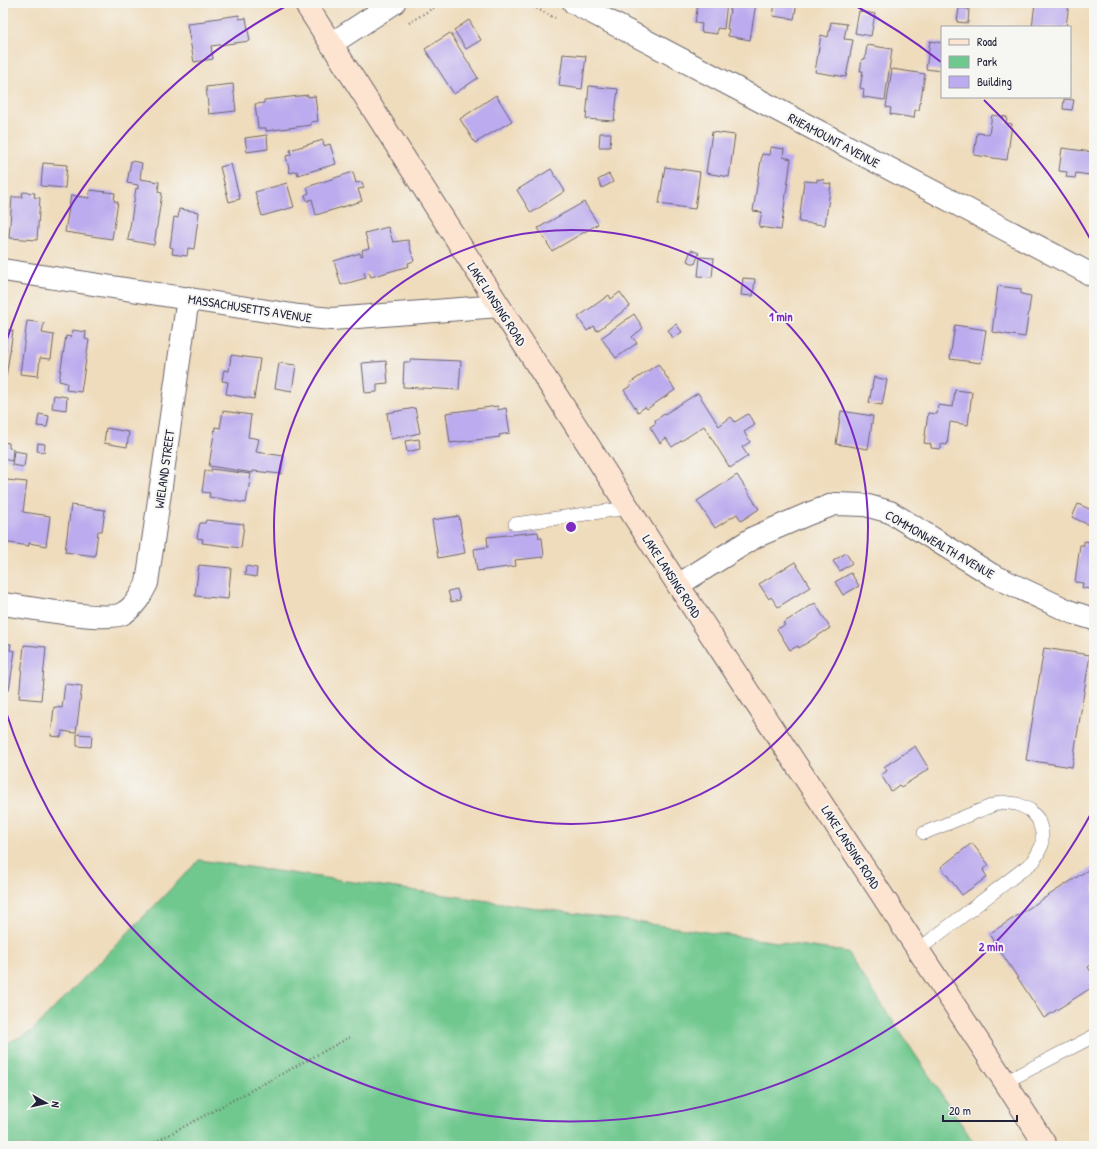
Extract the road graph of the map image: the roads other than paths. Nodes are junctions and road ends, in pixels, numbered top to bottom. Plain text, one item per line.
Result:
1 (305, 3) edge
2 (394, 3) edge
3 (574, 3) edge
4 (332, 44) junction
5 (3, 270) edge
6 (1094, 276) edge
7 (188, 298) junction
8 (499, 306) junction
9 (628, 508) junction
10 (515, 524) dead end
11 (678, 586) junction
12 (3, 604) edge
13 (1094, 619) edge
14 (924, 833) dead end
15 (918, 950) junction
16 (1094, 1036) edge
17 (1005, 1082) junction
18 (1046, 1146) edge

1 - 4 main road, LAKE LANSING ROAD
2 - 4 street
3 - 6 street, RHEAMOUNT AVENUE
4 - 8 main road, LAKE LANSING ROAD
5 - 7 street, MASSACHUSETTS AVENUE
7 - 8 street, MASSACHUSETTS AVENUE
7 - 12 street, WIELAND STREET
8 - 9 main road, LAKE LANSING ROAD
9 - 10 lane
9 - 11 main road, LAKE LANSING ROAD
11 - 13 street, COMMONWEALTH AVENUE
11 - 15 main road, LAKE LANSING ROAD
14 - 15 lane
15 - 17 main road, LAKE LANSING ROAD
16 - 17 lane
17 - 18 main road, LAKE LANSING ROAD

